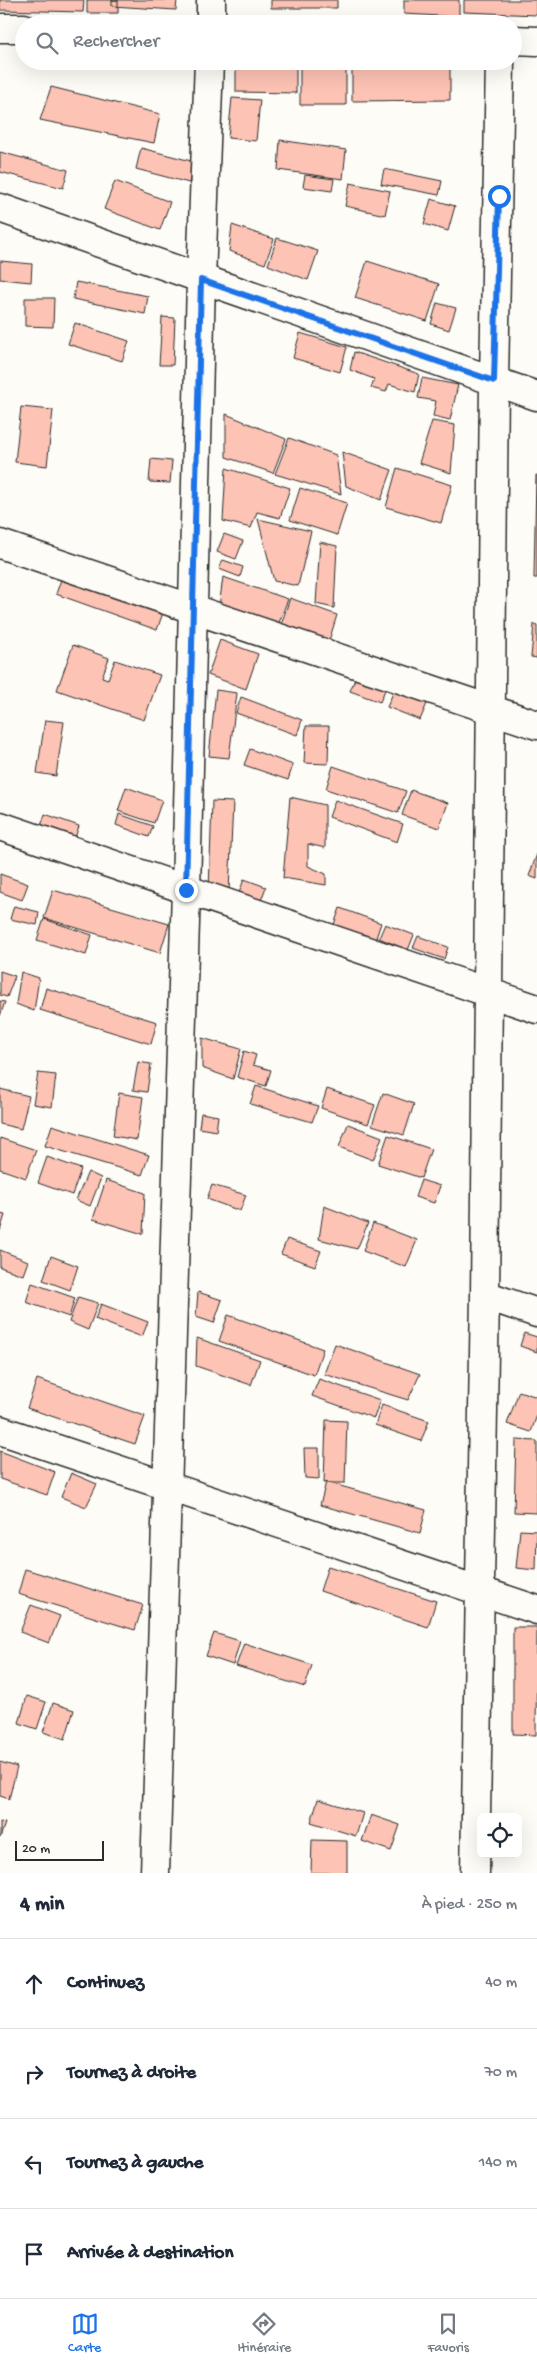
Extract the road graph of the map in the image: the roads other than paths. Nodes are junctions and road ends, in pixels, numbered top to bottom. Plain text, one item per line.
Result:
1 (211, 0) edge
2 (211, 15) edge
3 (0, 28) edge
4 (15, 28) edge
5 (522, 40) edge
6 (537, 41) edge
7 (209, 70) edge
8 (500, 70) edge
9 (0, 208) edge
10 (201, 280) junction
11 (494, 381) junction
12 (537, 396) edge
13 (0, 544) edge
14 (193, 609) junction
15 (490, 710) junction
16 (537, 726) edge
17 (0, 826) edge
18 (186, 890) junction
19 (488, 992) junction
20 (537, 1009) edge
21 (485, 1295) junction
22 (537, 1313) edge
23 (0, 1430) edge
24 (167, 1486) junction
25 (479, 1591) junction
26 (537, 1610) edge
27 (155, 1873) edge
28 (475, 1873) edge

1 - 2 street
3 - 4 street
5 - 6 street
7 - 10 street
8 - 11 street
9 - 10 street
10 - 11 street
10 - 14 street
11 - 12 street
11 - 15 street
13 - 14 street
14 - 15 street
14 - 18 street
15 - 16 street
15 - 19 street
17 - 18 street
18 - 19 street
18 - 24 street
19 - 20 street
19 - 21 street
21 - 22 street
21 - 25 street
23 - 24 street
24 - 25 street
24 - 27 street
25 - 26 street
25 - 28 street

